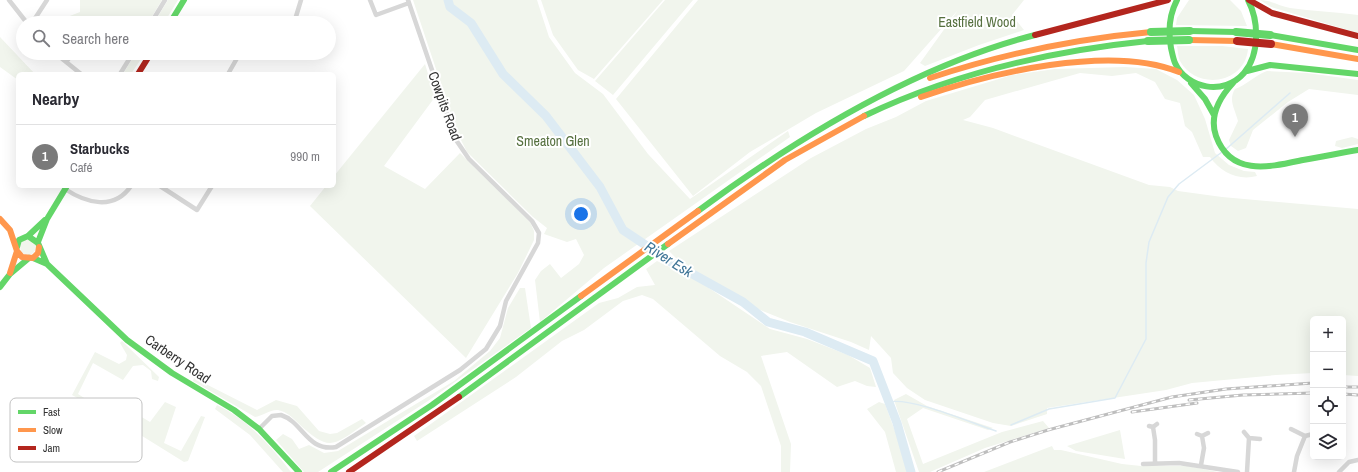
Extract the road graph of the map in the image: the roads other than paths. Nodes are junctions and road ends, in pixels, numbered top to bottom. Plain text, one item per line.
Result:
1 (9, 0) edge
2 (47, 0) edge
3 (165, 0) edge
4 (184, 0) edge
5 (302, 0) edge
6 (370, 0) edge
7 (1168, 0) edge
8 (1177, 0) edge
9 (1249, 0) edge
10 (408, 1) edge
11 (22, 16) edge
12 (37, 16) edge
13 (155, 16) edge
14 (174, 16) edge
15 (296, 16) edge
16 (1358, 36) edge
17 (1358, 50) edge
18 (1358, 58) edge
19 (64, 60) edge
20 (129, 60) edge
21 (147, 60) edge
22 (236, 60) edge
23 (66, 62) joint
24 (1247, 71) junction
25 (78, 72) edge
26 (121, 72) edge
27 (139, 72) edge
28 (229, 72) edge
29 (1179, 72) junction
30 (1358, 74) edge
31 (1190, 81) junction
32 (1235, 81) junction
33 (868, 104) junction
34 (1214, 115) junction
35 (849, 124) junction
36 (1358, 150) edge
37 (66, 188) edge
38 (129, 188) edge
39 (163, 188) edge
40 (211, 188) edge
41 (0, 219) edge
42 (47, 219) junction
43 (10, 230) junction
44 (27, 236) junction
45 (39, 244) junction
46 (17, 249) junction
47 (31, 258) junction
48 (47, 264) junction
49 (10, 274) junction
50 (0, 287) edge
51 (1153, 426) dead end
52 (259, 429) junction
53 (1291, 429) dead end
54 (1244, 432) dead end
55 (1208, 433) dead end
56 (1310, 435) edge
57 (1305, 436) junction
58 (1249, 438) junction
59 (1260, 438) dead end
60 (1358, 460) edge
61 (1154, 463) junction
62 (1143, 464) dead end
63 (1201, 465) junction
64 (298, 470) edge
65 (332, 472) edge
66 (349, 472) edge
67 (1238, 472) edge
68 (1247, 472) edge
69 (1294, 472) edge
70 (1339, 472) edge

1 - 11 street
2 - 12 street
3 - 13 street
4 - 14 main road
5 - 15 street
6 - 10 street
7 - 33 main road
8 - 29 main road
9 - 16 main road
9 - 24 main road
10 - 52 street, Cowpits Road
17 - 33 main road, bridge
18 - 35 main road, bridge
19 - 23 street
20 - 26 street
21 - 27 main road
22 - 28 street
23 - 25 street
24 - 30 main road
24 - 32 main road
29 - 31 main road
29 - 35 main road
31 - 32 main road
31 - 34 main road
32 - 34 main road
33 - 65 main road
34 - 36 main road
35 - 66 main road
37 - 38 street
37 - 42 main road
39 - 40 street
41 - 43 main road
42 - 44 main road
42 - 45 main road
43 - 44 main road
43 - 46 main road
44 - 45 main road
44 - 46 main road
45 - 47 main road
45 - 48 main road, Carberry Road
46 - 47 main road
46 - 49 main road
47 - 48 main road, Carberry Road
47 - 49 main road
48 - 52 main road, Carberry Road
49 - 50 main road
51 - 61 street
52 - 64 main road, Carberry Road
53 - 57 street
54 - 58 street
55 - 63 street
56 - 57 street
57 - 69 street
58 - 59 street
58 - 68 street
60 - 70 street
61 - 62 street
61 - 63 street
63 - 67 street

